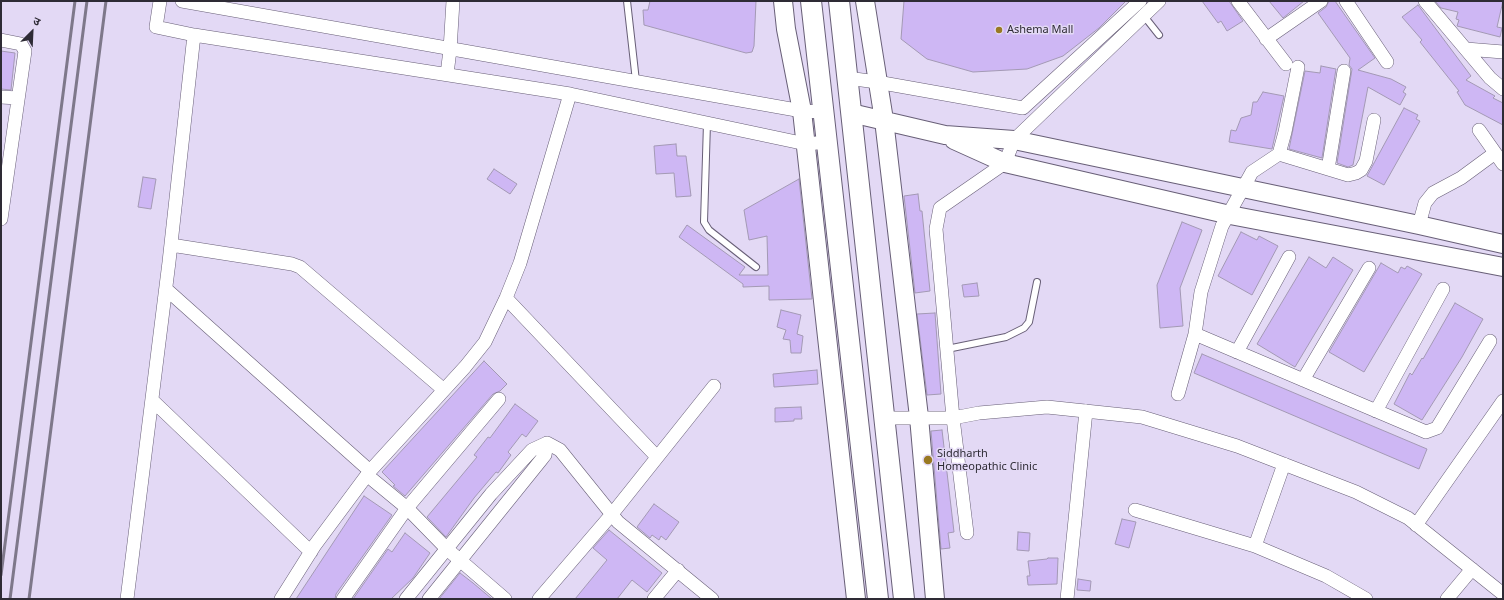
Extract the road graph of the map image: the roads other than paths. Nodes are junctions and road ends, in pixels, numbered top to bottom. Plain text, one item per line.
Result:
1 (160, 1) edge
2 (182, 1) edge
3 (453, 1) edge
4 (627, 1) edge
5 (783, 1) edge
6 (811, 1) edge
7 (839, 1) edge
8 (865, 1) edge
9 (1140, 1) edge
10 (1159, 1) edge
11 (1238, 1) edge
12 (1321, 1) edge
13 (1346, 1) edge
14 (1424, 1) edge
15 (1144, 16) junction
16 (194, 35) junction
17 (1159, 35) dead end
18 (1266, 39) junction
19 (1, 40) edge
20 (1466, 49) junction
21 (450, 50) junction
22 (1503, 52) edge
23 (1387, 62) dead end
24 (1344, 71) dead end
25 (447, 74) junction
26 (847, 78) junction
27 (636, 81) junction
28 (878, 82) junction
29 (1503, 89) edge
30 (570, 94) junction
31 (1, 97) edge
32 (18, 98) junction
33 (802, 111) junction
34 (823, 112) junction
35 (851, 113) junction
36 (884, 120) junction
37 (1374, 120) dead end
38 (707, 123) junction
39 (1479, 130) dead end
40 (945, 135) junction
41 (1014, 140) junction
42 (827, 142) junction
43 (806, 144) junction
44 (1495, 153) junction
45 (1279, 154) junction
46 (1005, 164) junction
47 (1503, 164) edge
48 (1328, 169) junction
49 (1244, 188) junction
50 (1, 214) edge
51 (1230, 215) junction
52 (1419, 224) junction
53 (1503, 244) edge
54 (171, 245) junction
55 (1289, 257) dead end
56 (756, 267) dead end
57 (1503, 267) edge
58 (1369, 268) dead end
59 (1037, 282) dead end
60 (166, 289) junction
61 (1443, 289) dead end
62 (506, 298) junction
63 (1195, 334) junction
64 (1490, 340) dead end
65 (947, 349) junction
66 (1238, 352) junction
67 (475, 367) dead end
68 (1303, 380) junction
69 (714, 386) dead end
70 (444, 390) junction
71 (1178, 394) dead end
72 (499, 399) dead end
73 (152, 400) junction
74 (1503, 401) edge
75 (1086, 411) junction
76 (1376, 411) junction
77 (919, 417) junction
78 (847, 418) junction
79 (885, 418) junction
80 (953, 418) junction
81 (547, 443) junction
82 (657, 457) junction
83 (1284, 464) junction
84 (372, 476) junction
85 (491, 494) junction
86 (504, 504) junction
87 (407, 508) junction
88 (1135, 510) dead end
89 (612, 514) junction
90 (1416, 525) junction
91 (967, 533) dead end
92 (1255, 546) junction
93 (447, 549) junction
94 (311, 552) junction
95 (459, 560) junction
96 (1472, 569) junction
97 (678, 570) junction
98 (1503, 594) edge
99 (127, 599) edge
100 (281, 599) edge
101 (290, 599) edge
102 (342, 599) edge
103 (406, 599) edge
104 (430, 599) edge
105 (506, 599) edge
106 (539, 599) edge
107 (654, 599) edge
108 (712, 599) edge
109 (856, 599) edge
110 (878, 599) edge
111 (904, 599) edge
112 (935, 599) edge
113 (1067, 599) edge
114 (1366, 599) edge
115 (1447, 599) edge

1 - 16 street
2 - 21 street
3 - 21 street
4 - 27 lane
5 - 33 street
6 - 34 main road
7 - 26 main road
8 - 28 street
9 - 28 street
10 - 15 street
11 - 18 street
12 - 18 street
13 - 23 street
14 - 20 street
15 - 17 lane
15 - 41 street
16 - 25 street
16 - 54 street
18 - 45 street
19 - 32 street
20 - 22 street
20 - 29 street
21 - 25 street
21 - 27 street
24 - 48 street
25 - 30 street
26 - 28 street
26 - 35 main road
27 - 33 street
28 - 36 street
30 - 38 street
30 - 62 street
31 - 32 street
32 - 50 street
33 - 34 street
33 - 43 street
34 - 42 main road
35 - 36 street
35 - 79 main road
36 - 40 street
36 - 77 street
37 - 48 street
38 - 43 street
38 - 56 lane
39 - 44 street
40 - 41 street
40 - 46 street
41 - 46 street
41 - 49 street
42 - 43 street
42 - 78 main road
43 - 78 street
44 - 47 street
44 - 52 street
45 - 48 street
45 - 49 street
46 - 51 street
46 - 65 street
49 - 51 street
49 - 52 street
51 - 57 street
51 - 63 street
52 - 53 street
54 - 60 street
54 - 70 street
55 - 66 street
58 - 68 street
59 - 65 lane
60 - 73 street
60 - 84 street
61 - 76 street
62 - 70 street
62 - 82 street
63 - 66 street
63 - 71 street
64 - 76 street
65 - 80 street
66 - 68 street
67 - 84 street
68 - 76 street
69 - 82 street
70 - 84 street
72 - 87 street
73 - 94 street
73 - 99 street
74 - 90 street
75 - 80 street
75 - 83 street
75 - 113 street
77 - 79 street
77 - 80 street
77 - 112 street
78 - 109 street
78 - 110 main road
79 - 111 main road
80 - 91 street
81 - 85 street
81 - 86 street
81 - 89 street
82 - 89 street
83 - 90 street
83 - 92 street
84 - 87 street
84 - 94 street
84 - 101 street
85 - 86 street
85 - 93 street
86 - 95 street
87 - 93 street
87 - 102 street
88 - 92 street
89 - 97 street
89 - 106 street
90 - 96 street
92 - 114 street
93 - 95 street
93 - 103 street
94 - 100 street
95 - 104 street
95 - 105 street
96 - 98 street
96 - 115 street
97 - 107 street
97 - 108 street

